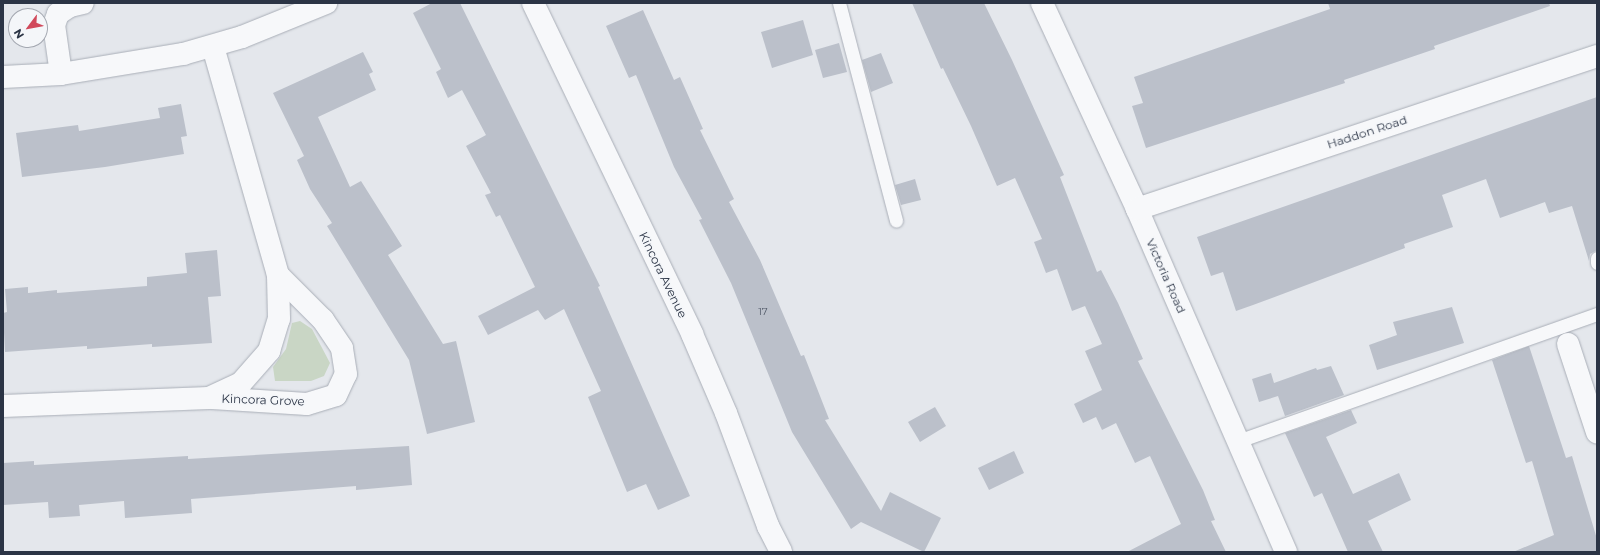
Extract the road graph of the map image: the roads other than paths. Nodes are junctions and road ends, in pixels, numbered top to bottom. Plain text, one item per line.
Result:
1 (83, 3) edge
2 (533, 3) edge
3 (839, 3) edge
4 (1042, 3) edge
5 (317, 5) edge
6 (213, 47) junction
7 (1597, 56) edge
8 (61, 74) junction
9 (3, 77) edge
10 (1137, 209) junction
11 (896, 222) dead end
12 (1597, 258) edge
13 (1597, 263) edge
14 (278, 275) junction
15 (1597, 314) edge
16 (1568, 344) dead end
17 (209, 398) junction
18 (3, 406) edge
19 (1597, 432) edge
20 (1238, 441) junction
21 (781, 552) edge
22 (1286, 552) edge

1 - 8 street
2 - 21 street, Kincora Avenue
3 - 11 lane
4 - 10 street, Victoria Road
5 - 6 street
6 - 8 street
6 - 14 street, Kincora Grove
7 - 10 street, Haddon Road
8 - 9 street
10 - 20 street, Victoria Road
12 - 13 lane
14 - 17 street, Kincora Grove
14 - 17 street, Kincora Grove
15 - 20 lane
16 - 19 street
17 - 18 street, Kincora Grove
20 - 22 street, Victoria Road

